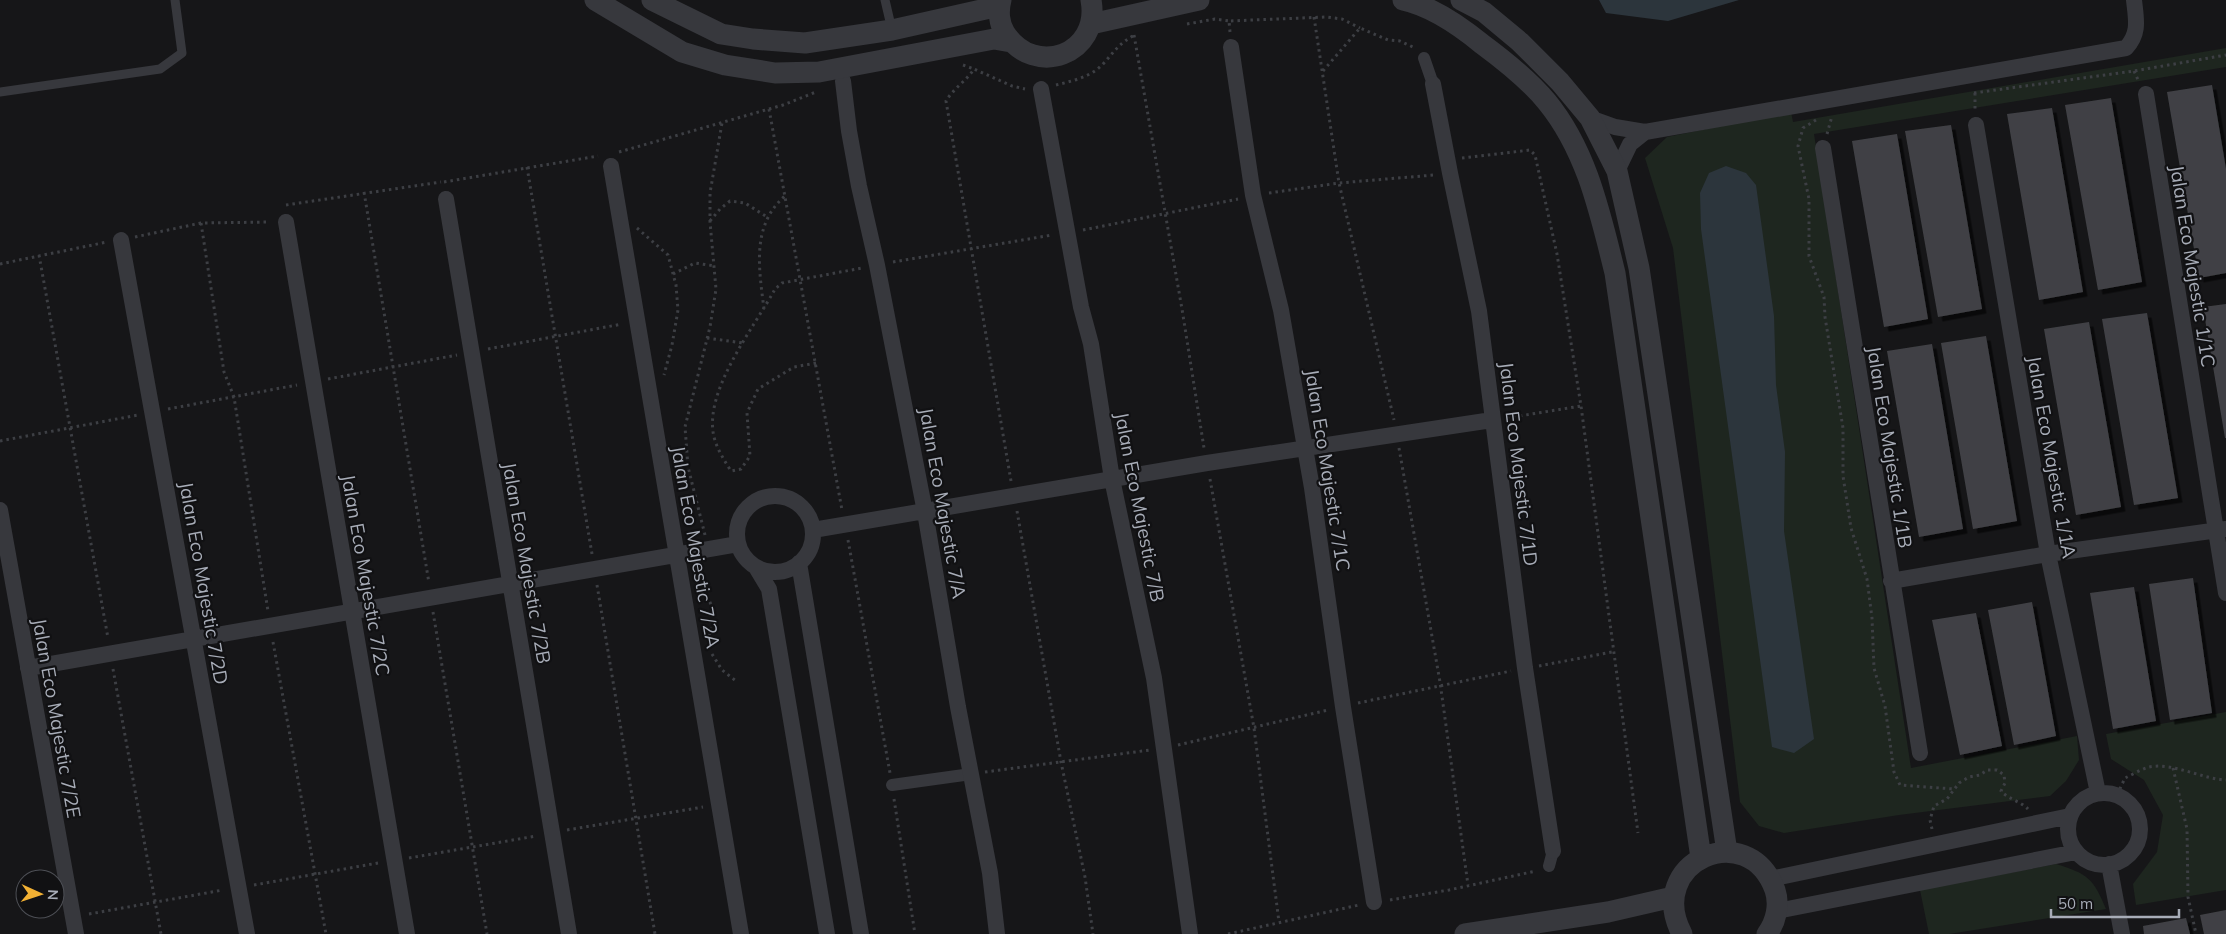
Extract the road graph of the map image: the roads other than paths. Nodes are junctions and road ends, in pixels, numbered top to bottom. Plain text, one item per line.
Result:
1 (175, 0) edge
2 (595, 0) edge
3 (652, 0) edge
4 (885, 0) edge
5 (1091, 0) edge
6 (1198, 0) edge
7 (1403, 0) edge
8 (1461, 0) edge
9 (2134, 0) edge
10 (1000, 3) edge
11 (1091, 24) junction
12 (892, 30) junction
13 (1011, 42) junction
14 (1231, 47) road end
15 (1424, 58) road end
16 (843, 81) dead end
17 (1434, 84) joint
18 (1041, 89) dead end
19 (0, 92) edge
20 (2146, 94) dead end
21 (1590, 118) junction
22 (1976, 126) dead end
23 (1645, 132) junction
24 (1824, 148) dead end
25 (609, 160) road end
26 (1618, 171) junction
27 (446, 199) dead end
28 (286, 222) dead end
29 (121, 240) road end
30 (1492, 420) junction
31 (1305, 449) junction
32 (1112, 480) junction
33 (0, 510) edge
34 (925, 512) junction
35 (812, 530) junction
36 (2220, 530) edge
37 (738, 544) junction
38 (681, 553) junction
39 (2048, 554) junction
40 (799, 563) junction
41 (758, 569) junction
42 (1891, 581) junction
43 (510, 584) junction
44 (2226, 593) edge
45 (352, 612) junction
46 (194, 640) junction
47 (28, 668) junction
48 (1920, 753) dead end
49 (971, 774) junction
50 (892, 785) road end
51 (2098, 793) junction
52 (2070, 816) junction
53 (1727, 852) junction
54 (2076, 852) junction
55 (1701, 858) junction
56 (1551, 859) dead end
57 (2110, 864) junction
58 (1770, 879) junction
59 (1673, 897) junction
60 (1374, 902) dead end
61 (1777, 912) junction
62 (76, 934) edge
63 (247, 934) edge
64 (407, 934) edge
65 (569, 934) edge
66 (741, 934) edge
67 (827, 934) edge
68 (861, 934) edge
69 (998, 934) edge
70 (1190, 934) edge
71 (1465, 934) edge
72 (1682, 934) edge
73 (1768, 934) edge
74 (2122, 934) edge

1 - 19 lane
2 - 13 street
3 - 12 street
4 - 12 lane
5 - 11 street
6 - 11 street
7 - 55 street
8 - 21 street
9 - 23 street
10 - 12 street
10 - 13 street
11 - 13 street
14 - 31 street, Jalan Eco Majestic 7/1C
15 - 17 street
16 - 34 street, Jalan Eco Majestic 7/A
17 - 30 street, Jalan Eco Majestic 7/1D
18 - 32 street, Jalan Eco Majestic 7/B
20 - 36 street, Jalan Eco Majestic 1/1C
21 - 23 street
21 - 26 street
22 - 39 street, Jalan Eco Majestic 1/1A
23 - 26 street
24 - 42 street, Jalan Eco Majestic 1/1B
25 - 38 street, Jalan Eco Majestic 7/2A
26 - 53 street
27 - 43 street, Jalan Eco Majestic 7/2B
28 - 45 street, Jalan Eco Majestic 7/2C
29 - 46 street, Jalan Eco Majestic 7/2D
30 - 31 street
30 - 56 street, Jalan Eco Majestic 7/1D
31 - 32 street
31 - 60 street, Jalan Eco Majestic 7/1C
32 - 34 street
32 - 70 street, Jalan Eco Majestic 7/B
33 - 47 street, Jalan Eco Majestic 7/2E
34 - 35 street
34 - 49 street, Jalan Eco Majestic 7/A
35 - 37 street
35 - 40 street
36 - 39 street
36 - 44 street, Jalan Eco Majestic 1/1C
37 - 38 street
37 - 41 street
38 - 43 street
38 - 66 street, Jalan Eco Majestic 7/2A
39 - 42 street
39 - 51 street, Jalan Eco Majestic 1/1A
40 - 41 street
40 - 68 street
41 - 67 street
42 - 48 street, Jalan Eco Majestic 1/1B
43 - 45 street
43 - 65 street, Jalan Eco Majestic 7/2B
45 - 46 street
45 - 64 street, Jalan Eco Majestic 7/2C
46 - 47 street
46 - 63 street, Jalan Eco Majestic 7/2D
47 - 62 street, Jalan Eco Majestic 7/2E
49 - 50 street
49 - 69 street, Jalan Eco Majestic 7/A
51 - 52 street
51 - 57 street
52 - 54 street
52 - 58 street
53 - 55 street
53 - 58 street
54 - 57 street
54 - 61 street
55 - 59 street
57 - 74 street
58 - 61 street
59 - 71 street
59 - 72 street
61 - 73 street

